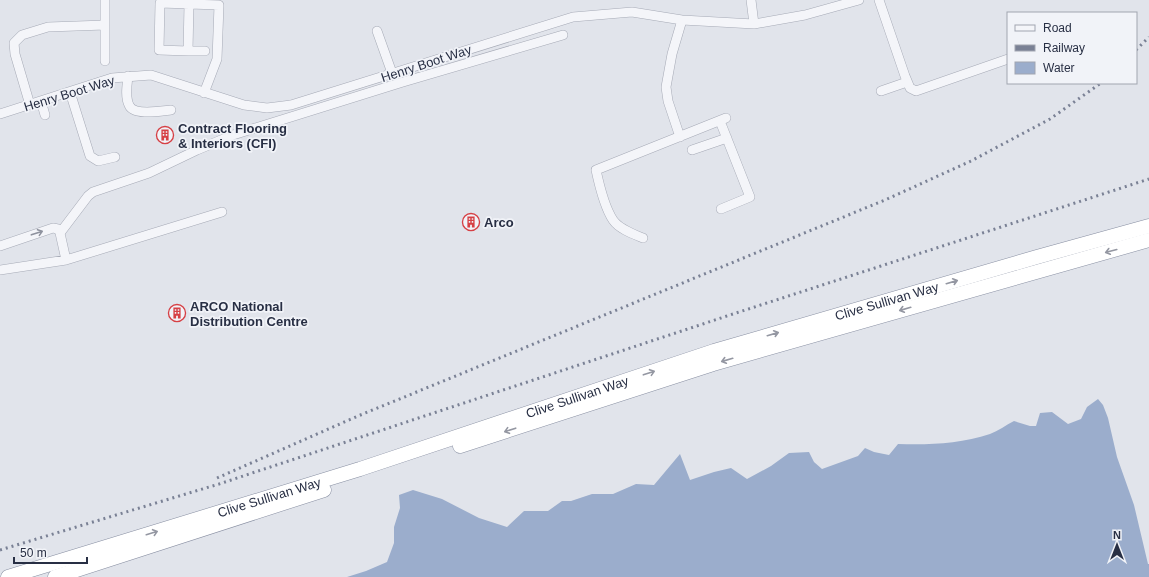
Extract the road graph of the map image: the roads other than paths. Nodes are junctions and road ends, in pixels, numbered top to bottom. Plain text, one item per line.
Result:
1 (105, 0) edge
2 (751, 0) edge
3 (859, 0) edge
4 (878, 0) edge
5 (189, 4) junction
6 (682, 20) junction
7 (754, 24) junction
8 (105, 25) junction
9 (377, 32) dead end
10 (563, 35) dead end
11 (482, 45) junction
12 (188, 51) junction
13 (205, 51) dead end
14 (486, 58) junction
15 (1007, 59) edge
16 (105, 61) dead end
17 (392, 73) junction
18 (128, 76) junction
19 (907, 82) junction
20 (350, 87) junction
21 (881, 91) dead end
22 (70, 92) junction
23 (204, 92) junction
24 (354, 98) junction
25 (41, 101) junction
26 (30, 104) junction
27 (171, 110) dead end
28 (0, 114) edge
29 (45, 115) dead end
30 (680, 137) junction
31 (727, 138) junction
32 (692, 150) dead end
33 (115, 157) dead end
34 (721, 209) dead end
35 (222, 212) dead end
36 (1149, 226) edge
37 (60, 233) junction
38 (642, 238) dead end
39 (1149, 240) edge
40 (0, 246) edge
41 (66, 260) junction
42 (0, 270) edge
43 (8, 577) edge
44 (55, 577) edge

1 - 8 street
2 - 7 street
3 - 7 street, Henry Boot Way
4 - 19 street
5 - 12 street
5 - 12 street
5 - 23 street
6 - 7 street, Henry Boot Way
6 - 11 street, Henry Boot Way
6 - 30 street
8 - 16 street
8 - 26 street
9 - 17 street
10 - 14 street
11 - 14 street
11 - 17 street, Henry Boot Way
12 - 13 street
14 - 24 street
15 - 19 street
17 - 20 street, Henry Boot Way
18 - 22 street, Henry Boot Way
18 - 23 street, Henry Boot Way
18 - 27 street
19 - 21 street
20 - 23 street, Henry Boot Way
20 - 24 street
22 - 25 street, Henry Boot Way
22 - 33 street
24 - 37 street
25 - 26 street, Henry Boot Way
25 - 29 street
26 - 28 street, Henry Boot Way
30 - 31 street
30 - 38 street
31 - 32 street
31 - 34 street
35 - 41 street
43 -> 36 highway, Clive Sullivan Way
40 -> 37 street
37 - 41 street
39 -> 44 highway, Clive Sullivan Way
41 - 42 street

